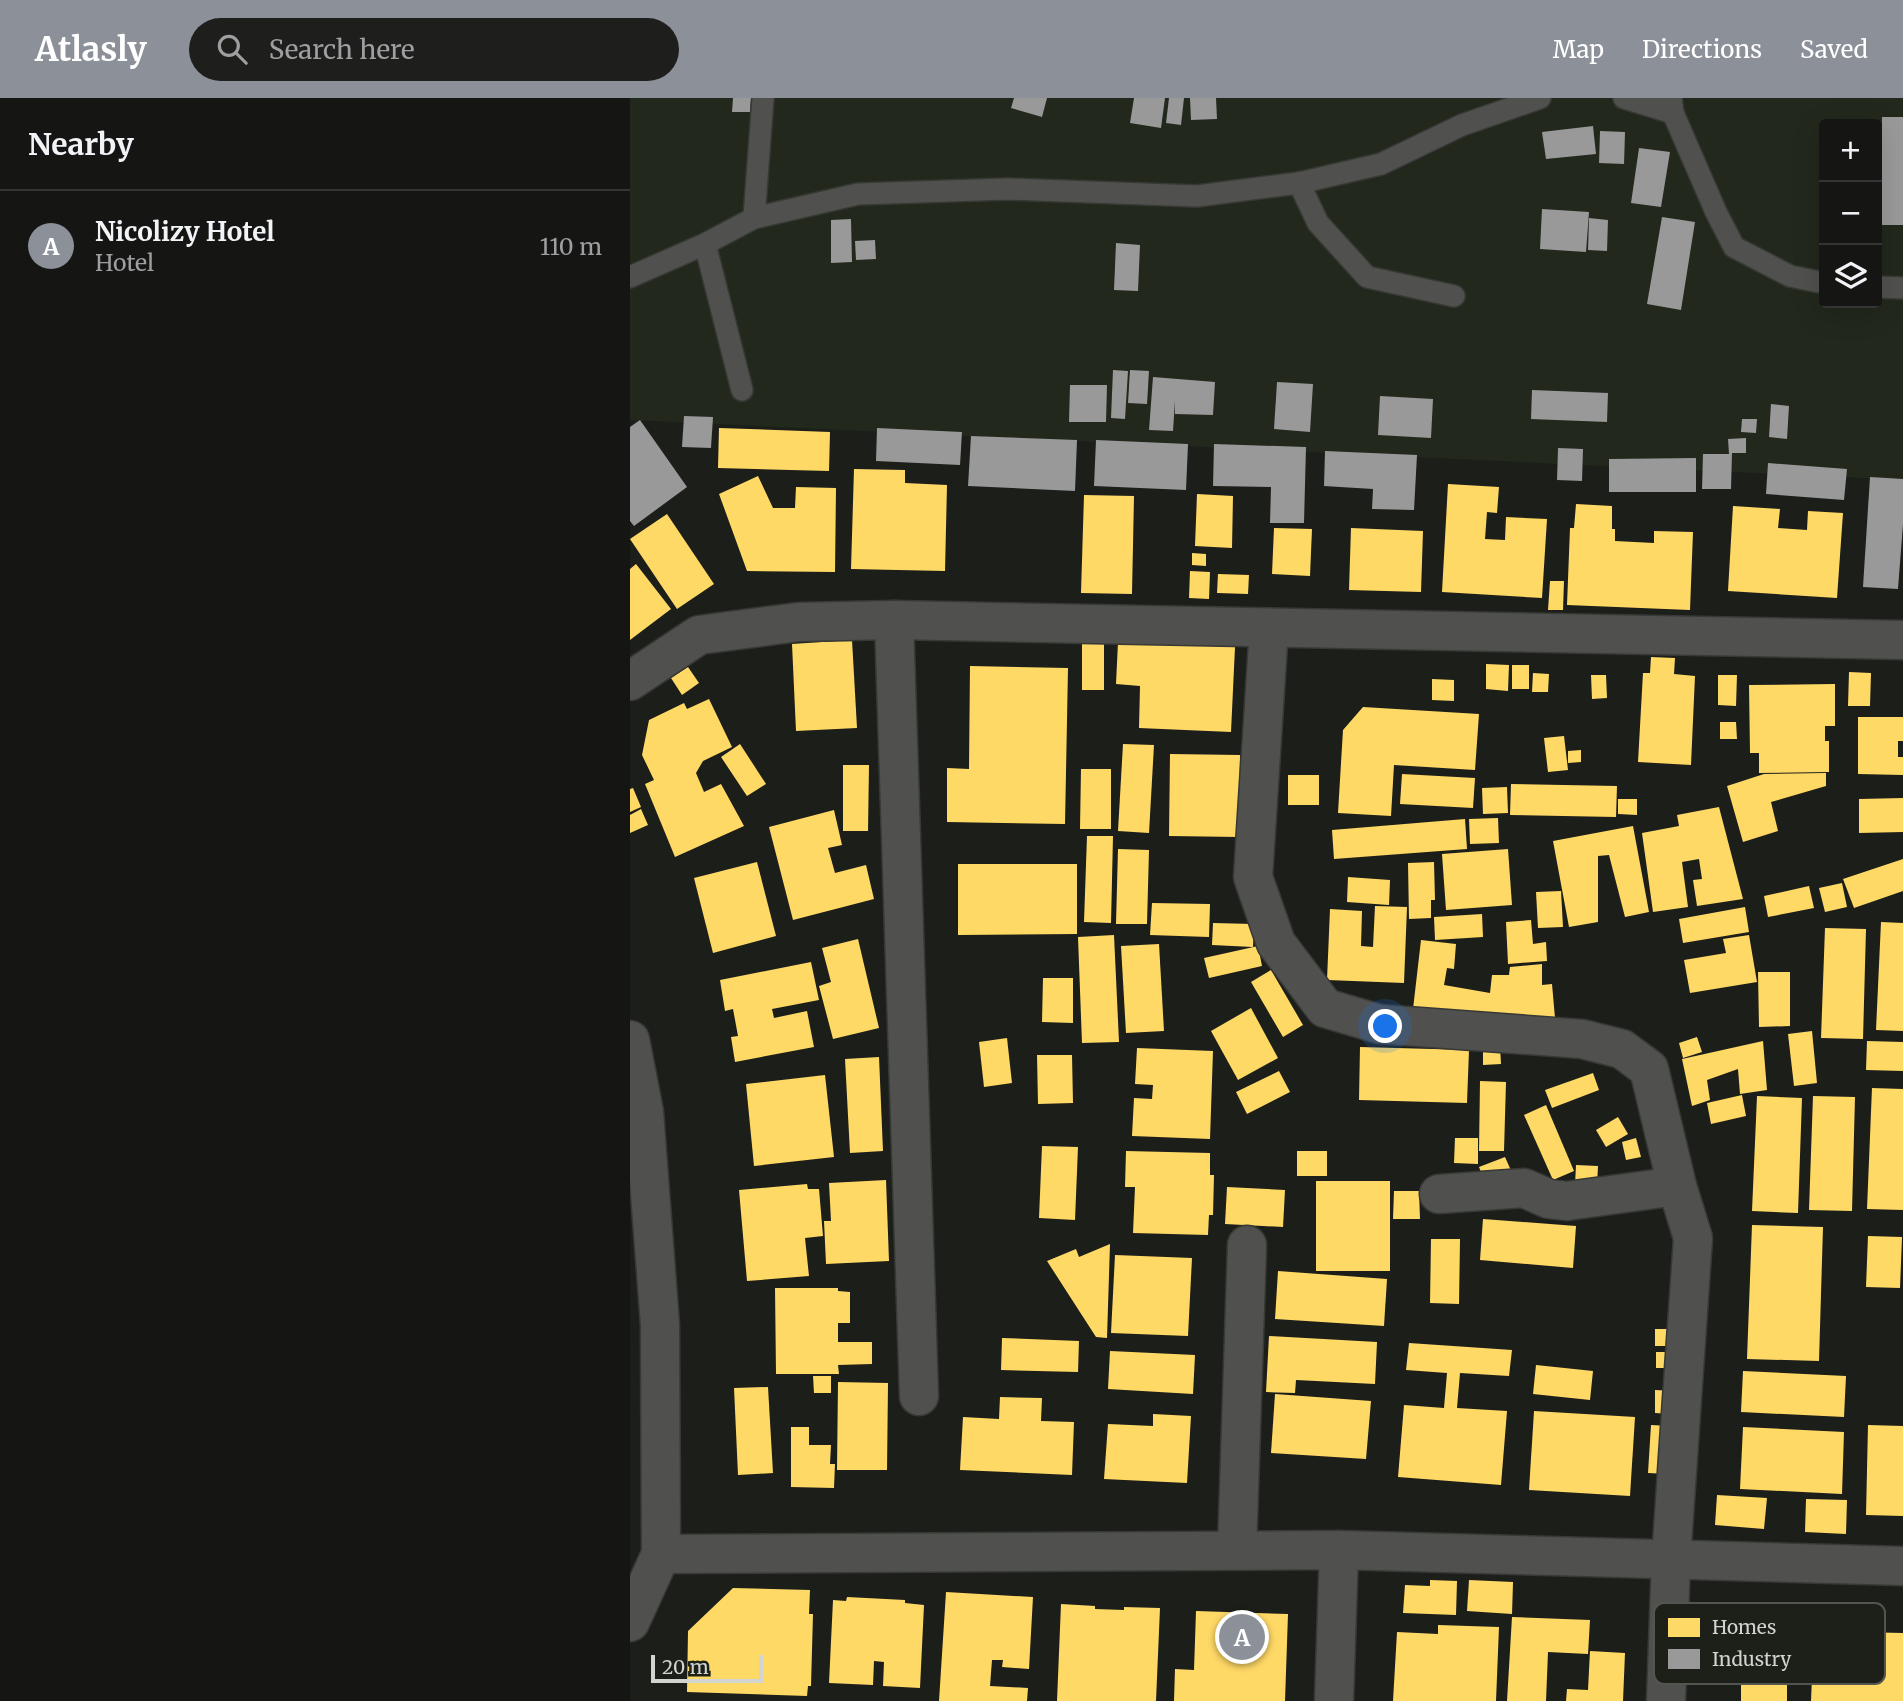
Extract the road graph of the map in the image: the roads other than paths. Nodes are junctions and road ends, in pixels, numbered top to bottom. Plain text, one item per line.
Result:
1 (763, 98) edge
2 (1540, 98) edge
3 (1624, 98) edge
4 (1672, 106) edge
5 (1299, 183) junction
6 (754, 218) junction
7 (705, 244) junction
8 (630, 277) edge
9 (1819, 282) edge
10 (1882, 287) edge
11 (1903, 288) edge
12 (1454, 296) dead end
13 (742, 390) dead end
14 (894, 620) junction
15 (1269, 628) junction
16 (1903, 640) edge
17 (630, 681) edge
18 (630, 1040) edge
19 (1677, 1186) junction
20 (1439, 1194) dead end
21 (1247, 1245) dead end
22 (919, 1396) dead end
23 (1237, 1550) junction
24 (1339, 1550) junction
25 (661, 1554) junction
26 (1671, 1559) junction
27 (1903, 1566) edge
28 (1669, 1603) edge
29 (630, 1622) edge
30 (1334, 1701) edge

1 - 6 lane
2 - 5 lane
3 - 4 lane
4 - 9 lane
5 - 6 lane
5 - 12 lane
6 - 7 lane
7 - 8 lane
7 - 13 lane
10 - 11 lane
14 - 15 street
14 - 17 street
14 - 22 street
15 - 16 street
15 - 19 street
18 - 25 street
19 - 20 street
19 - 26 street
21 - 23 street
23 - 24 street
23 - 25 street
24 - 26 street
24 - 30 street
25 - 29 street
26 - 27 street
26 - 28 street

